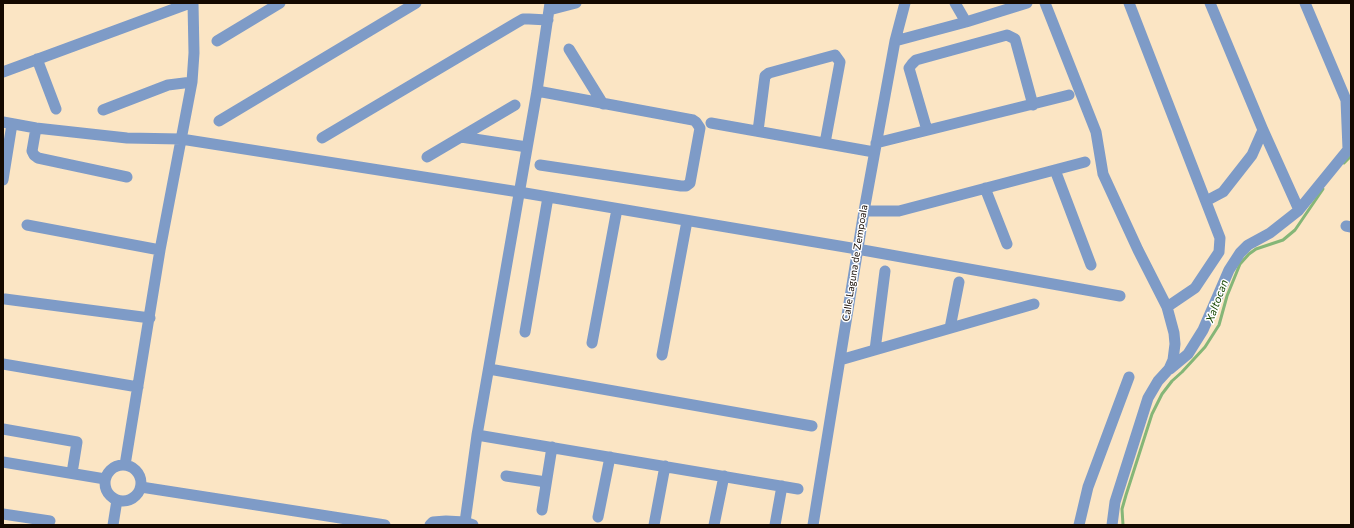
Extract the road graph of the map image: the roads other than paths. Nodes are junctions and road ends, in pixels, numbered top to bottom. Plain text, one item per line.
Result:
1 (192, 3) edge
2 (280, 3) edge
3 (416, 3) edge
4 (576, 3) edge
5 (905, 3) edge
6 (955, 3) edge
7 (1027, 3) edge
8 (1045, 3) edge
9 (1129, 3) edge
10 (1210, 3) edge
11 (1305, 3) edge
12 (1004, 6) edge
13 (549, 11) edge
14 (966, 22) junction
15 (217, 40) dead end
16 (895, 41) junction
17 (569, 49) dead end
18 (37, 59) junction
19 (3, 72) edge
20 (192, 82) junction
21 (538, 91) junction
22 (1069, 95) dead end
23 (603, 104) junction
24 (515, 105) dead end
25 (1033, 105) junction
26 (56, 109) dead end
27 (103, 110) dead end
28 (219, 121) dead end
29 (8, 123) edge
30 (711, 123) dead end
31 (36, 128) junction
32 (927, 130) junction
33 (1263, 130) junction
34 (758, 131) junction
35 (461, 137) junction
36 (322, 138) dead end
37 (181, 139) junction
38 (825, 143) junction
39 (527, 147) junction
40 (875, 148) junction
41 (1350, 148) edge
42 (427, 157) dead end
43 (1084, 162) dead end
44 (540, 165) dead end
45 (1055, 170) junction
46 (127, 177) dead end
47 (3, 180) edge
48 (985, 188) junction
49 (519, 192) junction
50 (548, 197) junction
51 (1206, 201) junction
52 (617, 209) junction
53 (1299, 210) junction
54 (864, 211) junction
55 (687, 221) junction
56 (27, 225) dead end
57 (1007, 244) dead end
58 (857, 249) junction
59 (160, 250) junction
60 (1092, 265) dead end
61 (885, 271) dead end
62 (959, 282) dead end
63 (1120, 296) dead end
64 (5, 299) dead end
65 (1034, 304) dead end
66 (1167, 307) junction
67 (150, 318) junction
68 (950, 328) junction
69 (525, 332) dead end
70 (592, 343) dead end
71 (875, 350) junction
72 (662, 356) dead end
73 (840, 360) junction
74 (3, 364) edge
75 (489, 369) junction
76 (1169, 369) junction
77 (1129, 377) dead end
78 (138, 387) junction
79 (812, 426) dead end
80 (3, 429) edge
81 (478, 435) junction
82 (552, 447) junction
83 (610, 457) junction
84 (3, 462) edge
85 (125, 465) junction
86 (665, 466) junction
87 (72, 473) junction
88 (506, 476) dead end
89 (724, 476) junction
90 (106, 479) junction
91 (546, 482) junction
92 (782, 486) junction
93 (141, 487) junction
94 (798, 488) dead end
95 (117, 500) junction
96 (542, 510) dead end
97 (3, 514) edge
98 (598, 517) dead end
99 (50, 521) dead end
100 (469, 524) edge
101 (113, 525) edge
102 (386, 525) edge
103 (430, 525) edge
104 (654, 525) edge
105 (714, 525) edge
106 (775, 525) edge
107 (813, 525) edge
108 (1079, 525) edge
109 (1112, 525) edge

1 - 18 street
1 - 20 street
2 - 15 street
3 - 28 street
4 - 13 street
5 - 16 street, Calle Laguna de Zempoala
6 - 14 street
7 - 12 street
8 - 66 street
9 - 51 street
10 - 33 street
11 - 41 street
12 - 14 street
13 - 21 street
13 - 36 street
14 - 16 street
16 - 40 street, Calle Laguna de Zempoala
17 - 23 street
18 - 19 street
18 - 26 street
20 - 27 street
20 - 37 street
21 - 23 street
21 - 39 street
22 - 25 street
23 - 44 street
24 - 35 street
25 - 32 street
25 - 32 street
29 - 31 street
29 - 47 street
30 - 34 street
31 - 37 street
31 - 46 street
32 - 40 street
33 - 51 street
33 - 53 street
34 - 38 street
34 - 38 street
35 - 39 street
35 - 42 street
37 - 49 street
37 - 59 street
38 - 40 street
39 - 49 street
40 - 54 street, Calle Laguna de Zempoala
41 - 53 street
43 - 45 street
45 - 48 street
45 - 60 street
48 - 54 street
48 - 57 street
49 - 50 street
49 - 75 street
50 - 52 street
50 - 69 street
51 - 66 street
52 - 55 street
52 - 70 street
53 - 76 street
54 - 58 street, Calle Laguna de Zempoala
55 - 58 street
55 - 72 street
56 - 59 street
58 - 63 street
58 - 73 street, Calle Laguna de Zempoala
59 - 67 street
61 - 71 street
62 - 68 street
64 - 67 street
65 - 68 street
66 - 76 street
67 - 78 street
68 - 71 street
71 - 73 street
73 - 107 street, Calle Laguna de Zempoala
74 - 78 street
75 - 79 street
75 - 81 street
76 - 109 street
77 - 108 street
78 - 85 street
80 - 87 street
81 - 82 street
81 - 100 street
82 - 83 street
82 - 91 street
83 - 86 street
83 - 98 street
84 - 87 street
85 - 90 street
85 - 93 street
86 - 89 street
86 - 104 street
87 - 90 street
88 - 91 street
89 - 92 street
89 - 105 street
90 - 95 street
91 - 96 street
92 - 94 street
92 - 106 street
93 - 95 street
93 - 102 street
95 - 101 street
97 - 99 street
100 - 103 street

